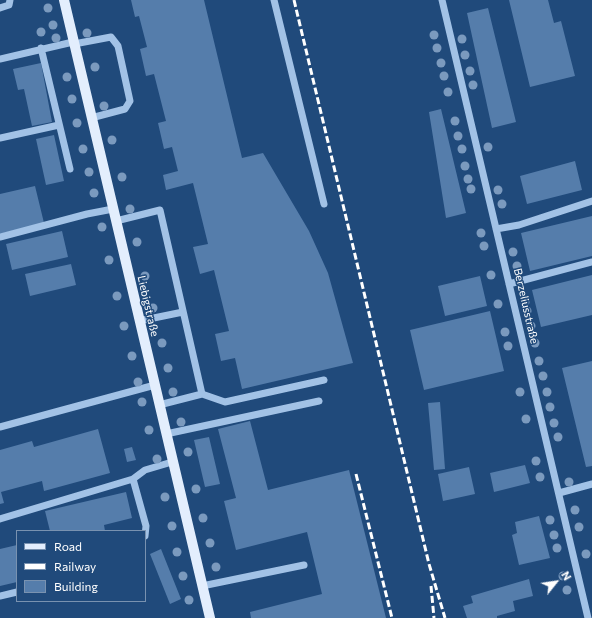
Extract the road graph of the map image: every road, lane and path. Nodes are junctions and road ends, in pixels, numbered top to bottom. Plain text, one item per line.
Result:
1 (10, 0) edge
2 (64, 0) edge
3 (274, 0) edge
4 (442, 0) edge
5 (0, 8) edge
6 (74, 43) junction
7 (41, 48) junction
8 (0, 59) edge
9 (91, 118) junction
10 (59, 124) junction
11 (0, 138) edge
12 (70, 169) dead end
13 (592, 201) edge
14 (324, 204) dead end
15 (113, 209) junction
16 (116, 221) junction
17 (496, 229) junction
18 (0, 237) edge
19 (592, 262) edge
20 (510, 284) junction
21 (183, 312) junction
22 (139, 321) junction
23 (324, 380) dead end
24 (154, 385) junction
25 (202, 394) junction
26 (318, 401) dead end
27 (159, 405) junction
28 (0, 427) edge
29 (166, 434) junction
30 (172, 462) junction
31 (133, 479) junction
32 (592, 484) edge
33 (559, 493) junction
34 (0, 519) edge
35 (146, 530) edge
36 (304, 566) dead end
37 (202, 586) junction
38 (16, 592) edge
39 (0, 596) edge
40 (210, 618) edge
41 (588, 618) edge

1 - 5 street
2 - 6 main road, Liebigstraße
3 - 14 street
4 - 17 street, Berzeliusstraße
6 - 7 street
6 - 9 main road, Liebigstraße
6 - 9 street
7 - 8 street
7 - 10 street
9 - 15 main road, Liebigstraße
10 - 11 street
10 - 12 street
13 - 17 street
15 - 16 main road, Liebigstraße
15 - 18 street
16 - 21 street
16 - 22 main road, Liebigstraße
17 - 20 street, Berzeliusstraße
19 - 20 street
20 - 33 street, Berzeliusstraße
21 - 22 street
21 - 25 street
22 - 24 main road, Liebigstraße
23 - 25 street
24 - 27 main road, Liebigstraße
24 - 28 street
25 - 27 street
26 - 29 street
27 - 29 main road, Liebigstraße
29 - 30 main road, Liebigstraße
30 - 31 street
30 - 37 main road, Liebigstraße
31 - 34 street
31 - 35 street
32 - 33 street
33 - 41 street, Berzeliusstraße
36 - 37 street
37 - 40 main road, Liebigstraße
38 - 39 street

